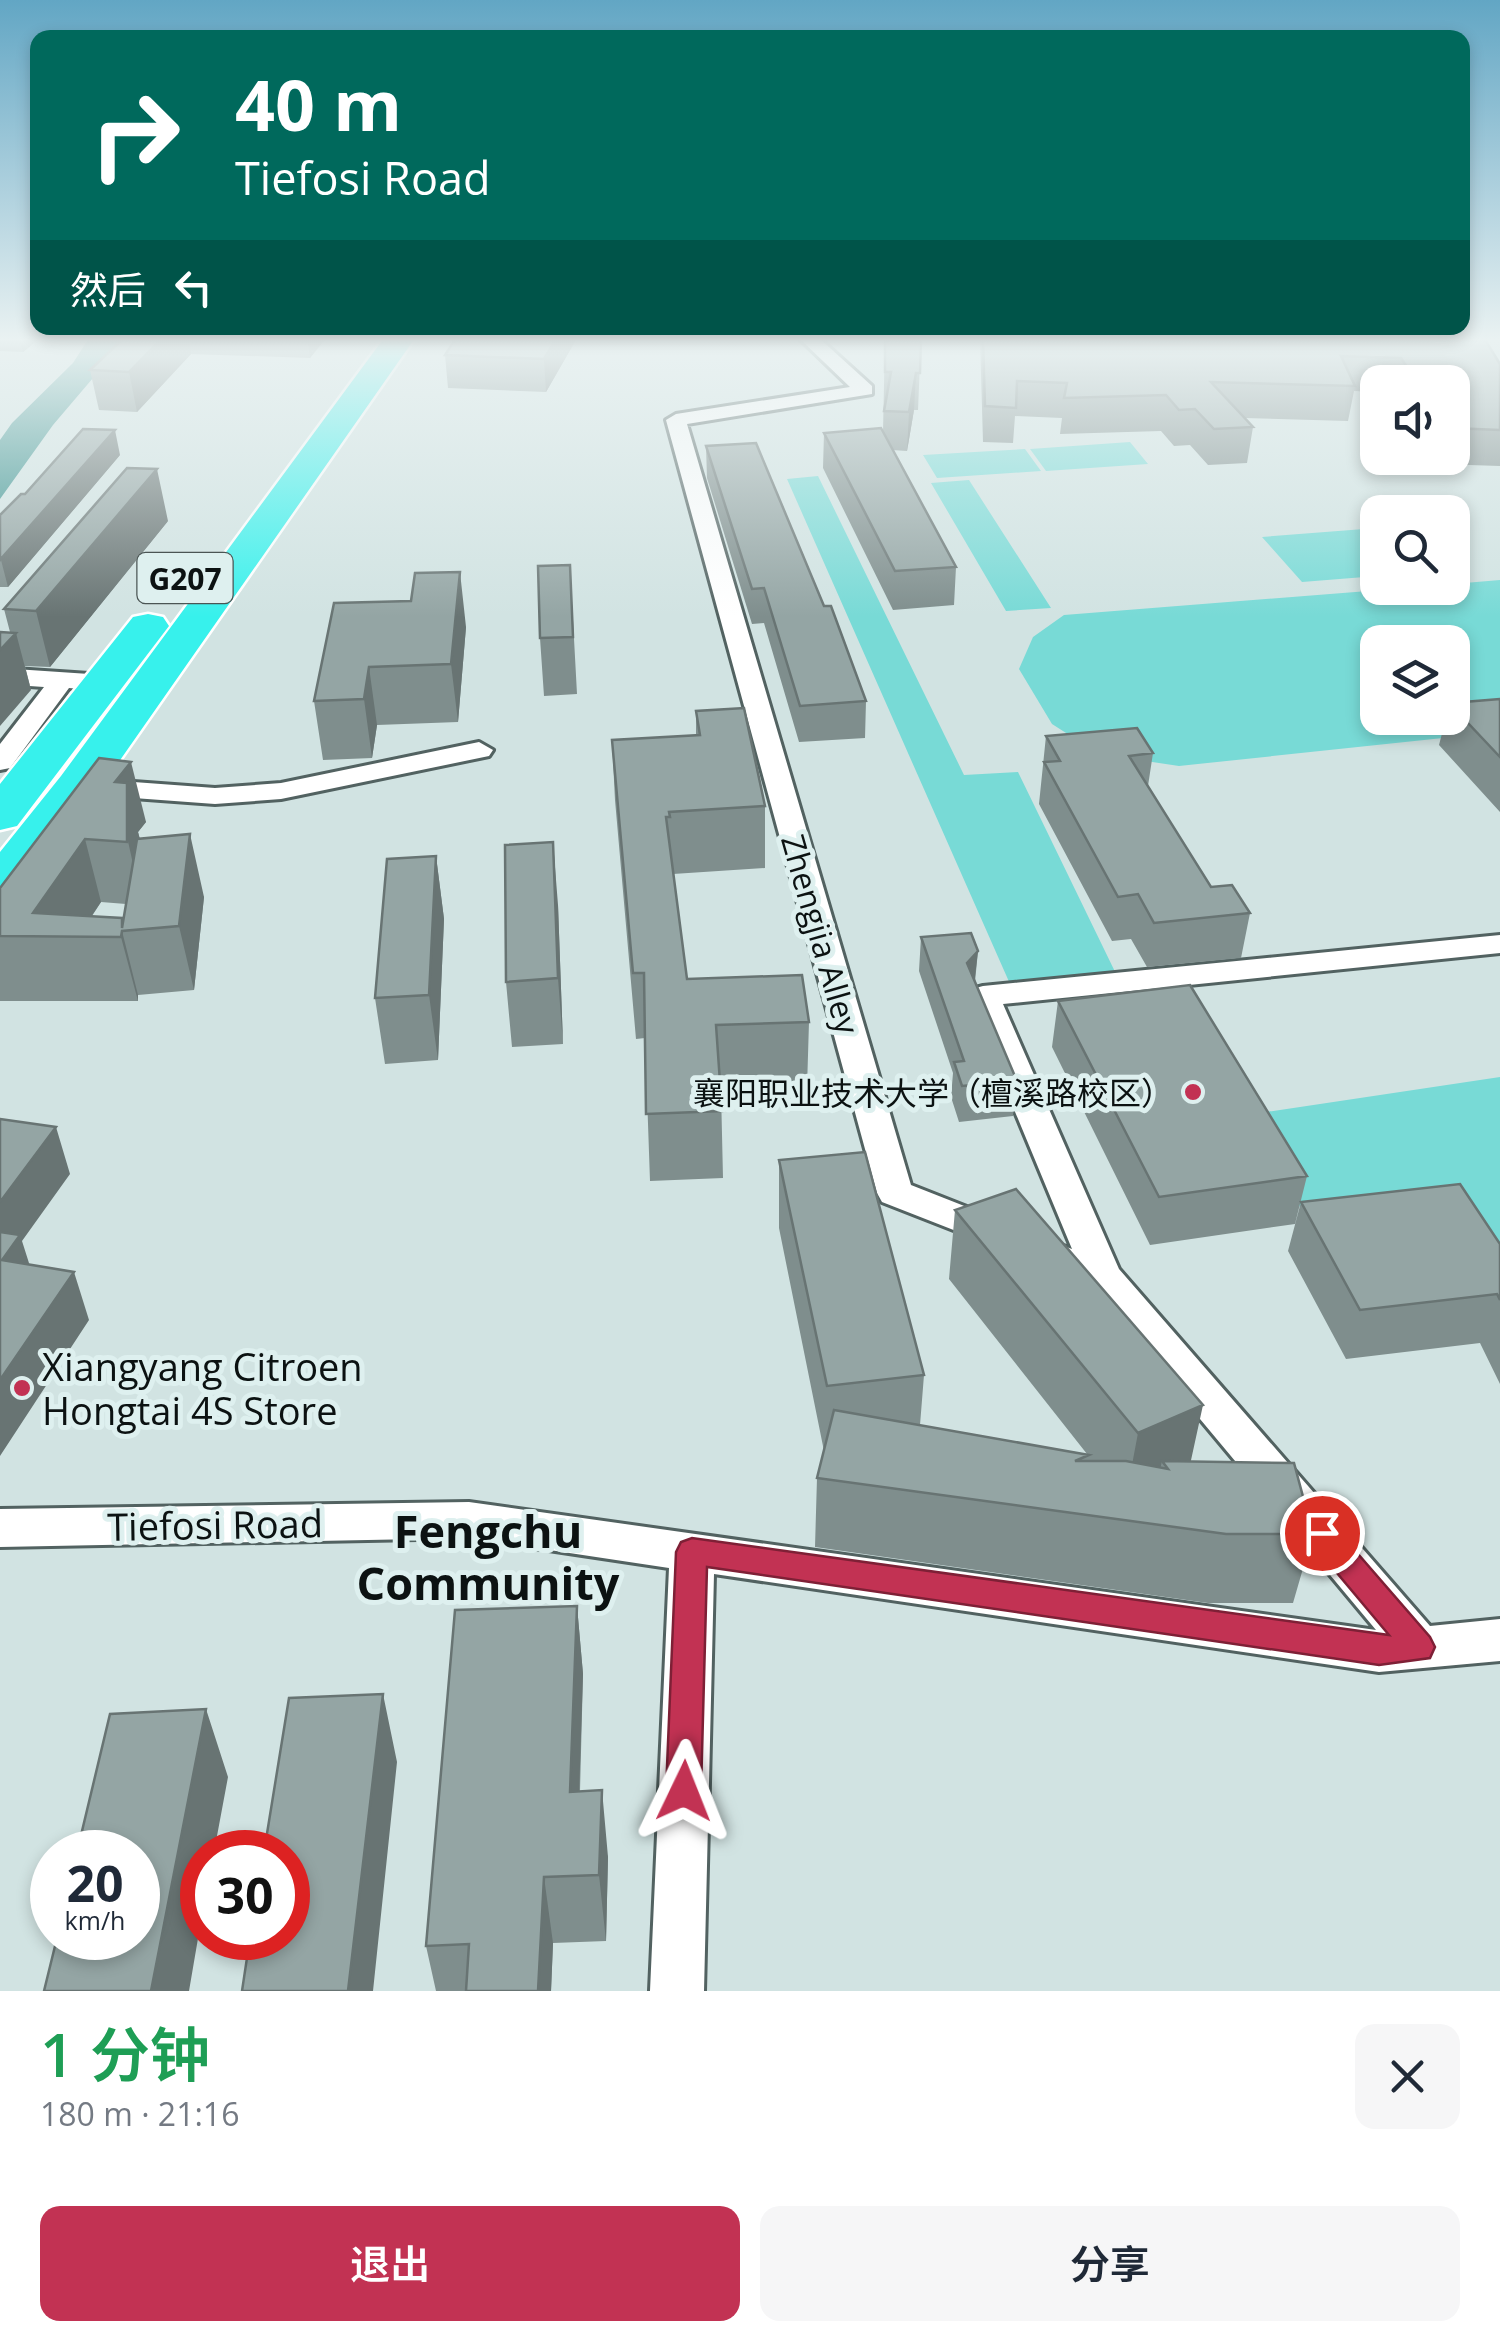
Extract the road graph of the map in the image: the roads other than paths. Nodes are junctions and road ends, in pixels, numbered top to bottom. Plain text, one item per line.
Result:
1 (316, 431) edge
2 (328, 431) edge
3 (679, 431) edge
4 (0, 676) edge
5 (62, 680) junction
6 (104, 683) junction
7 (479, 750) dead end
8 (0, 762) edge
9 (78, 786) junction
10 (0, 816) edge
11 (0, 885) edge
12 (1500, 944) edge
13 (1103, 1276) junction
14 (0, 1528) edge
15 (692, 1552) junction
16 (1500, 1640) edge
17 (1419, 1647) junction
18 (677, 1991) edge

1 - 6 highway, G207
2 - 9 highway
3 - 13 street, Zhengjia Alley
4 - 5 street
5 - 6 street
5 - 8 street
6 - 10 highway, G207
7 - 9 street
9 - 11 highway
12 - 13 street
13 - 17 street, Zhengjia Alley
14 - 15 street, Tiefosi Road
15 - 17 street, Tiefosi Road
15 - 18 street
16 - 17 street, Tiefosi Road

